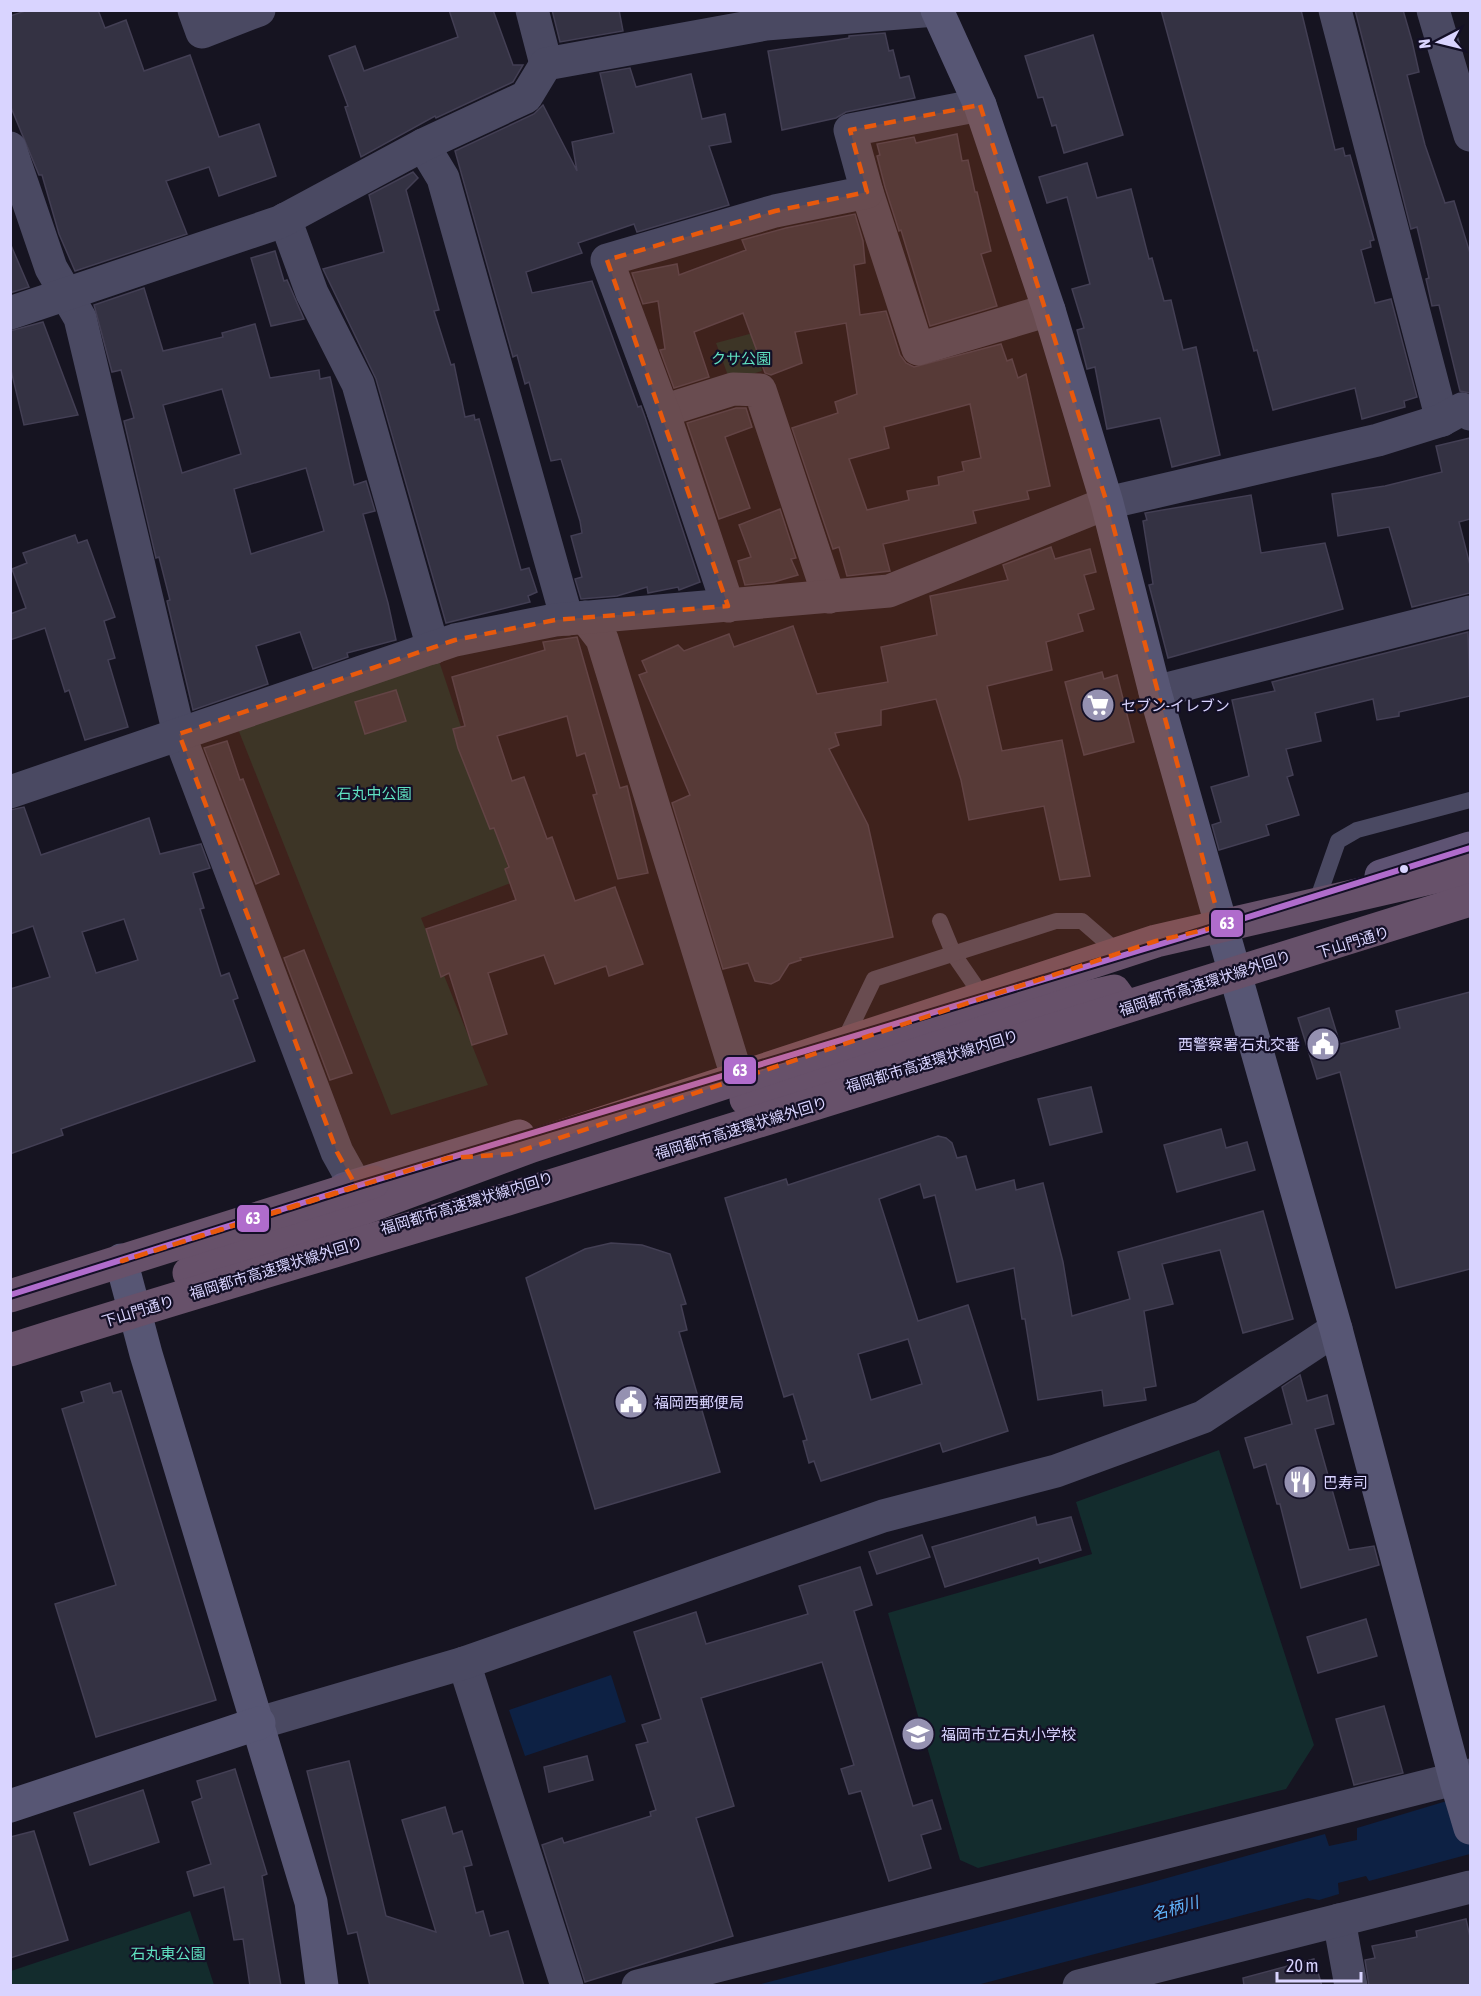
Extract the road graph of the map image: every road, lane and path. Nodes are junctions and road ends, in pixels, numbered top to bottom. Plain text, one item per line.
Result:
1 (194, 10) edge
2 (259, 10) edge
3 (531, 10) edge
4 (936, 10) edge
5 (1335, 10) edge
6 (1433, 10) edge
7 (546, 64) junction
8 (1462, 74) edge
9 (980, 105) junction
10 (1470, 135) edge
11 (423, 145) junction
12 (10, 148) edge
13 (867, 192) junction
14 (285, 219) junction
15 (67, 294) junction
16 (1049, 310) junction
17 (10, 313) edge
18 (663, 411) junction
19 (1461, 412) edge
20 (1107, 503) junction
21 (829, 597) junction
22 (728, 606) junction
23 (1470, 612) edge
24 (576, 618) junction
25 (433, 648) junction
26 (1155, 693) junction
27 (179, 734) junction
28 (10, 792) edge
29 (1470, 800) edge
30 (1470, 848) edge
31 (1470, 868) edge
32 (1319, 895) junction
33 (1470, 895) edge
34 (1470, 900) edge
35 (1470, 905) edge
36 (940, 921) dead end
37 (1221, 926) junction
38 (954, 955) junction
39 (1121, 956) junction
40 (1234, 978) junction
41 (983, 997) junction
42 (1126, 1010) junction
43 (846, 1037) junction
44 (735, 1070) junction
45 (356, 1186) junction
46 (121, 1260) junction
47 (10, 1295) edge
48 (134, 1303) junction
49 (10, 1329) edge
50 (1336, 1329) junction
51 (10, 1350) edge
52 (464, 1664) junction
53 (259, 1723) junction
54 (1463, 1778) edge
55 (10, 1806) edge
56 (1470, 1828) edge
57 (1470, 1887) edge
58 (1339, 1920) junction
59 (322, 1986) edge
60 (567, 1986) edge
61 (638, 1986) edge
62 (1079, 1986) edge
63 (1351, 1986) edge

1 - 2 street
3 - 7 street
4 - 7 street
4 - 9 street
5 - 19 street
6 - 8 street
7 - 11 street
8 - 10 street
9 - 13 street
9 - 16 street
11 - 14 street
11 - 24 street
12 - 15 street
13 - 16 street
13 - 18 street
14 - 15 street
14 - 25 street
15 - 17 street
15 - 27 street
16 - 20 street
18 - 21 street
18 - 22 street
19 - 20 street
20 - 21 street
20 - 26 street
21 - 22 street
22 - 24 street
23 - 26 street
24 - 25 street
24 - 44 street
25 - 27 street
26 - 37 street
27 - 28 street
27 - 45 street
29 - 32 lane
30 - 32 main road
31 - 48 highway
32 - 37 main road
33 - 48 highway, 福岡都市高速環状線内回り
34 - 51 highway, 福岡都市高速環状線外回り
35 - 40 main road, 下山門通り
36 - 38 lane
37 - 39 main road
37 - 40 street
38 - 39 lane
38 - 41 lane
38 - 43 lane
39 - 41 main road
40 - 42 main road, 下山門通り
40 - 50 street
41 - 43 main road
42 - 47 highway
42 - 48 main road, 下山門通り
43 - 44 main road
44 - 45 main road
45 - 46 main road
46 - 47 main road
46 - 48 street
48 - 49 highway, 福岡都市高速環状線内回り
48 - 51 main road, 下山門通り
48 - 53 street
50 - 52 street
50 - 54 street
52 - 53 street
52 - 60 street
53 - 55 street
53 - 59 street
54 - 56 street
54 - 61 street
57 - 58 street
58 - 62 street
58 - 63 street

